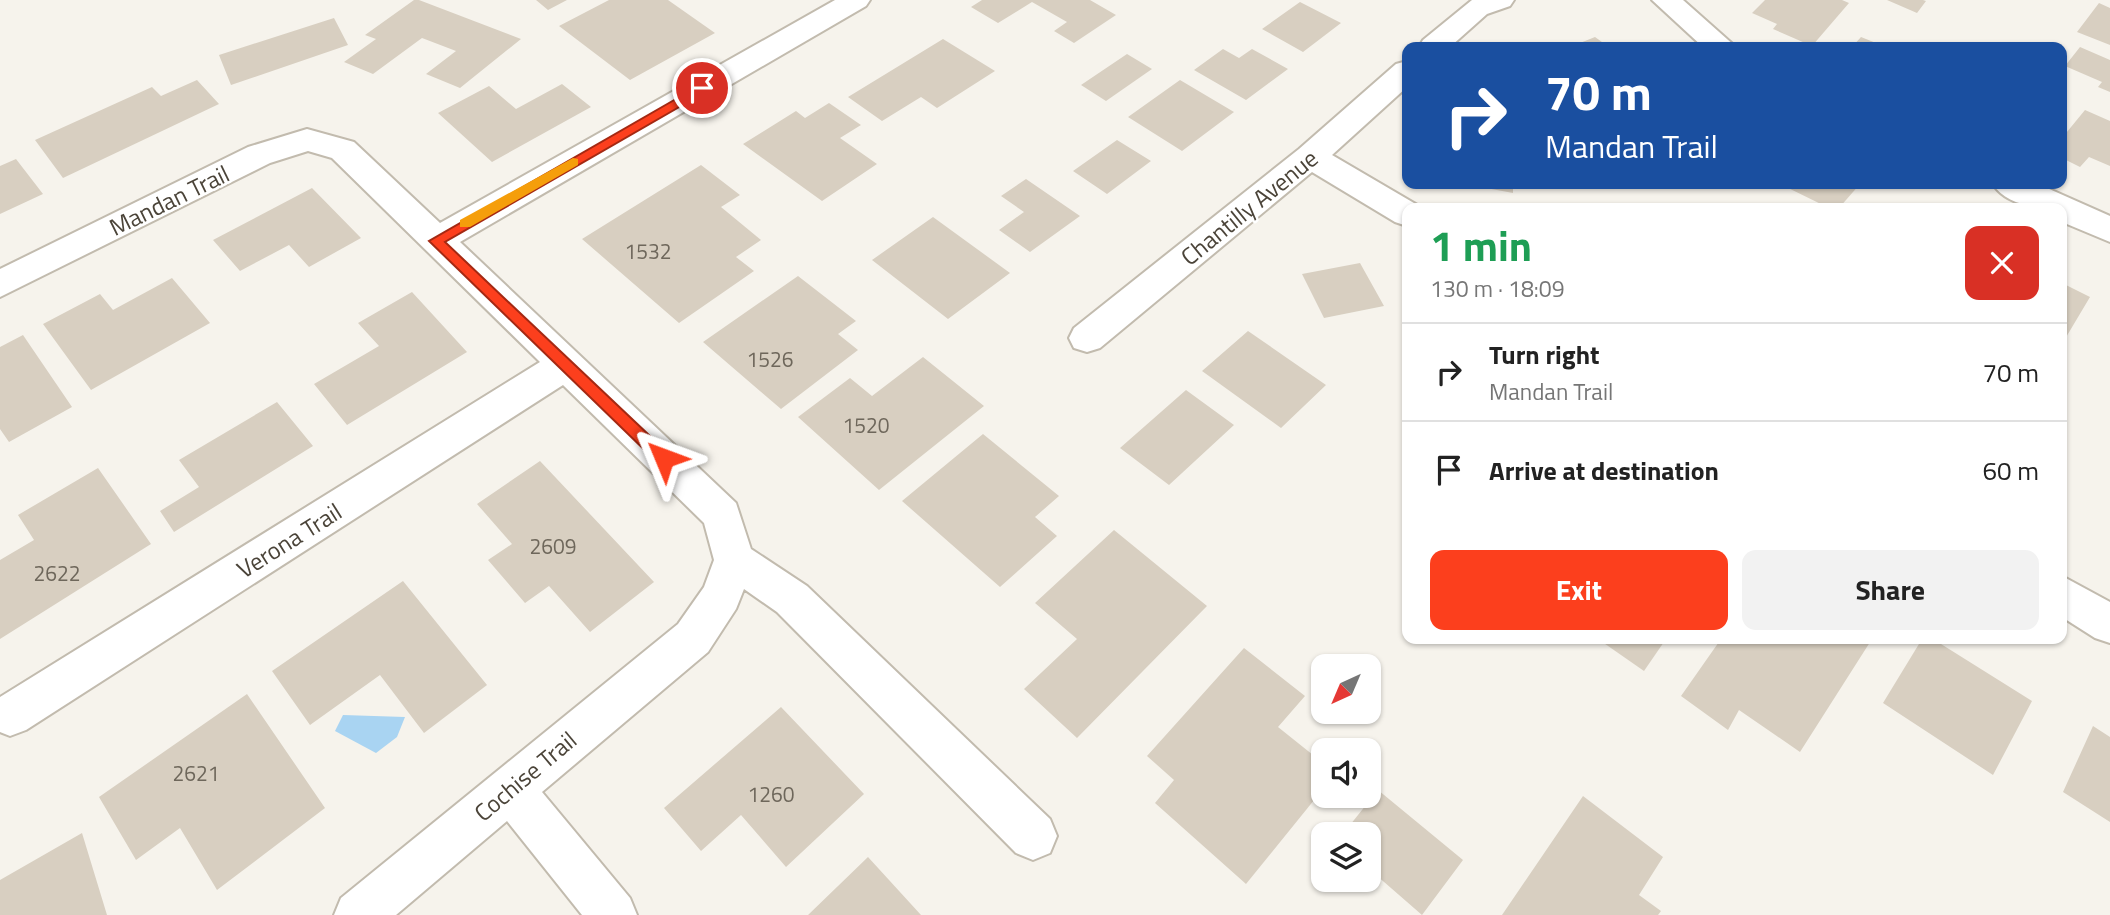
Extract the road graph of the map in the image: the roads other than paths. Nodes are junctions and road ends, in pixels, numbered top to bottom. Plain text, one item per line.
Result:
1 (794, 0) edge
2 (856, 0) edge
3 (1500, 0) edge
4 (1665, 0) edge
5 (824, 19) junction
6 (1439, 42) edge
7 (1715, 42) edge
8 (1402, 75) edge
9 (1310, 157) junction
10 (2020, 189) edge
11 (2051, 203) edge
12 (2067, 210) edge
13 (1402, 211) edge
14 (2110, 230) edge
15 (436, 241) junction
16 (0, 284) edge
17 (1087, 338) dead end
18 (567, 364) junction
19 (734, 560) junction
20 (2067, 598) edge
21 (2110, 624) edge
22 (10, 715) dead end
23 (510, 789) junction
24 (1033, 836) dead end
25 (358, 915) edge
26 (613, 915) edge

1 - 5 street
2 - 5 street
3 - 6 street
4 - 7 street
5 - 15 street
8 - 9 street, Chantilly Avenue
9 - 13 street
9 - 17 street, Chantilly Avenue
10 - 11 street
12 - 14 street
15 - 16 street, Mandan Trail
15 - 18 street
18 - 19 street
18 - 22 street, Verona Trail
19 - 23 street, Cochise Trail
19 - 24 street
20 - 21 street
23 - 25 street, Cochise Trail
23 - 26 street

